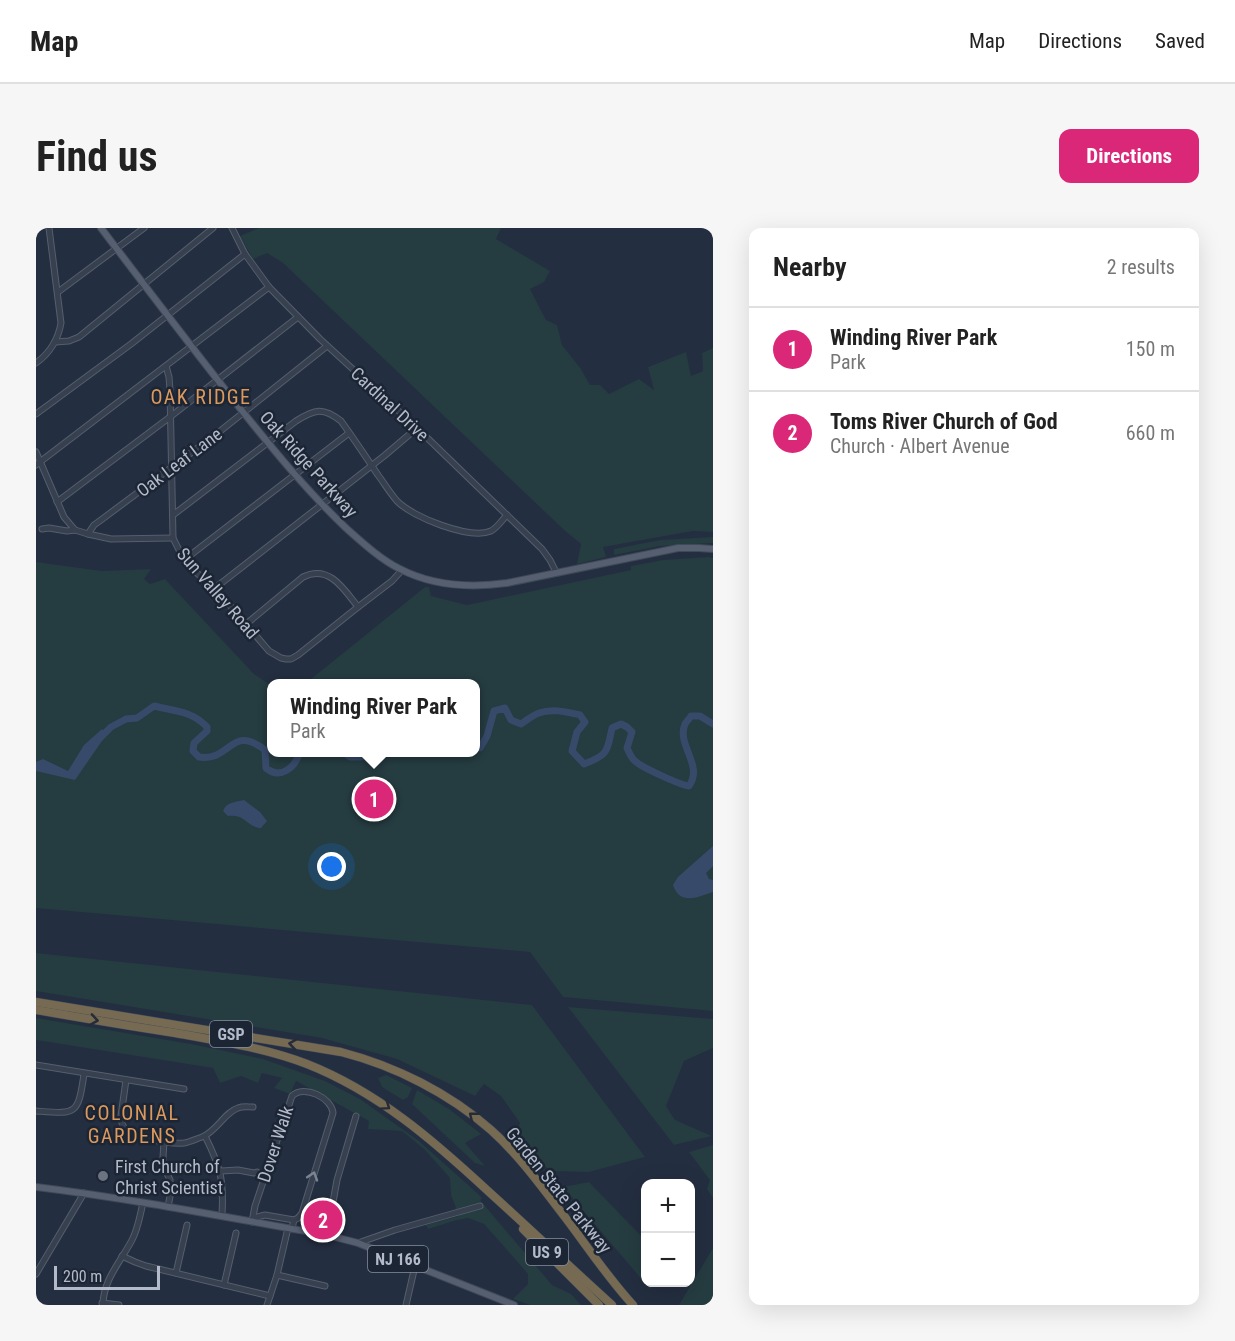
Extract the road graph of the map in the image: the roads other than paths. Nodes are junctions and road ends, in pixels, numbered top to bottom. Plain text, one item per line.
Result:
1 (49, 228) edge
2 (101, 228) edge
3 (144, 228) edge
4 (213, 228) edge
5 (232, 228) edge
6 (117, 248) junction
7 (245, 254) junction
8 (144, 284) junction
9 (269, 287) junction
10 (58, 292) junction
11 (168, 314) junction
12 (298, 317) junction
13 (55, 342) junction
14 (192, 346) junction
15 (327, 346) junction
16 (36, 363) edge
17 (166, 366) junction
18 (218, 380) junction
19 (244, 412) junction
20 (36, 414) edge
21 (171, 417) junction
22 (417, 428) junction
23 (349, 433) junction
24 (268, 443) junction
25 (36, 452) edge
26 (38, 464) edge
27 (372, 466) junction
28 (172, 468) junction
29 (294, 475) junction
30 (57, 502) junction
31 (322, 505) junction
32 (173, 515) junction
33 (507, 515) junction
34 (42, 529) dead end
35 (75, 530) junction
36 (88, 534) junction
37 (173, 538) junction
38 (713, 549) edge
39 (184, 560) junction
40 (402, 570) junction
41 (556, 572) junction
42 (215, 588) junction
43 (358, 607) junction
44 (245, 625) junction
45 (36, 1002) edge
46 (36, 1010) edge
47 (36, 1065) edge
48 (84, 1074) junction
49 (126, 1080) junction
50 (184, 1089) dead end
51 (253, 1107) dead end
52 (36, 1111) edge
53 (356, 1116) dead end
54 (205, 1136) junction
55 (164, 1142) junction
56 (221, 1171) junction
57 (257, 1172) dead end
58 (36, 1187) edge
59 (84, 1193) junction
60 (496, 1198) junction
61 (142, 1203) junction
62 (480, 1206) dead end
63 (168, 1207) junction
64 (222, 1216) junction
65 (253, 1220) junction
66 (294, 1220) junction
67 (187, 1225) dead end
68 (290, 1228) junction
69 (236, 1233) dead end
70 (327, 1234) junction
71 (358, 1243) junction
72 (123, 1256) junction
73 (415, 1266) junction
74 (176, 1273) junction
75 (36, 1275) edge
76 (277, 1275) junction
77 (224, 1285) junction
78 (325, 1286) dead end
79 (270, 1296) junction
80 (103, 1304) edge
81 (119, 1305) edge
82 (267, 1305) edge
83 (406, 1305) edge
84 (514, 1305) edge
85 (599, 1305) edge
86 (612, 1305) edge
87 (634, 1305) edge

1 - 10 street
2 - 6 main road, Oak Ridge Parkway
3 - 6 street
4 - 8 street
5 - 7 street, Cardinal Drive
6 - 8 main road, Oak Ridge Parkway
6 - 10 street
7 - 9 street, Cardinal Drive
7 - 11 street
8 - 11 main road, Oak Ridge Parkway
8 - 13 street
9 - 12 street, Cardinal Drive
9 - 14 street
10 - 13 street
11 - 14 main road, Oak Ridge Parkway
11 - 20 street
12 - 15 street, Cardinal Drive
12 - 18 street
13 - 16 street
14 - 17 street
14 - 18 main road, Oak Ridge Parkway
15 - 19 street, Oak Leaf Lane
15 - 22 street, Cardinal Drive
17 - 21 street, Sun Valley Road
17 - 26 street
18 - 19 main road, Oak Ridge Parkway
18 - 21 street
19 - 24 main road, Oak Ridge Parkway
19 - 28 street, Oak Leaf Lane
21 - 28 street, Sun Valley Road
21 - 30 street
22 - 27 street
22 - 33 street, Cardinal Drive
23 - 24 street
23 - 27 street
23 - 29 street
24 - 29 main road, Oak Ridge Parkway
24 - 32 street
25 - 26 street
26 - 30 street
27 - 31 street
27 - 33 street
28 - 32 street, Sun Valley Road
28 - 36 street, Oak Leaf Lane
29 - 31 main road, Oak Ridge Parkway
29 - 39 street
30 - 35 street
31 - 40 main road, Oak Ridge Parkway
31 - 42 street
32 - 37 street, Sun Valley Road
33 - 41 street, Cardinal Drive
34 - 35 street
35 - 36 street
36 - 37 street
37 - 39 street, Sun Valley Road
38 - 41 main road, Oak Ridge Parkway
39 - 42 street, Sun Valley Road
40 - 41 main road, Oak Ridge Parkway
40 - 43 street, Sun Valley Road
42 - 44 street, Sun Valley Road
43 - 44 street, Sun Valley Road
43 - 44 street
87 -> 45 highway, Garden State Parkway / GSP
46 -> 60 highway, Garden State Parkway / GSP
47 - 48 street
48 - 49 street
48 - 52 street
49 - 50 street
49 - 55 street
51 - 54 street
53 - 70 street
54 - 55 street
54 - 56 street
55 - 63 street
56 - 57 street
56 - 64 street
58 - 59 main road, NJ 166
59 - 61 main road, NJ 166
59 - 75 street
60 - 85 highway, US 9
60 - 86 highway, Garden State Parkway / GSP
61 - 63 main road, NJ 166
61 - 72 street
62 - 71 street
63 - 64 main road, NJ 166
64 - 65 main road, NJ 166
65 - 66 street
66 -> 65 street, Dover Walk
65 - 68 main road, NJ 166
66 - 68 street, Dover Walk
67 - 74 street
68 - 70 main road, NJ 166
68 - 76 street, Dover Walk
69 - 77 street
70 - 71 main road, NJ 166
71 - 73 main road, NJ 166
72 - 74 street
72 - 80 street
73 - 83 street
73 - 84 main road, NJ 166
74 - 77 street
76 - 78 street
76 - 79 street, Dover Walk
77 - 79 street
79 - 82 street, Dover Walk
80 - 81 street

